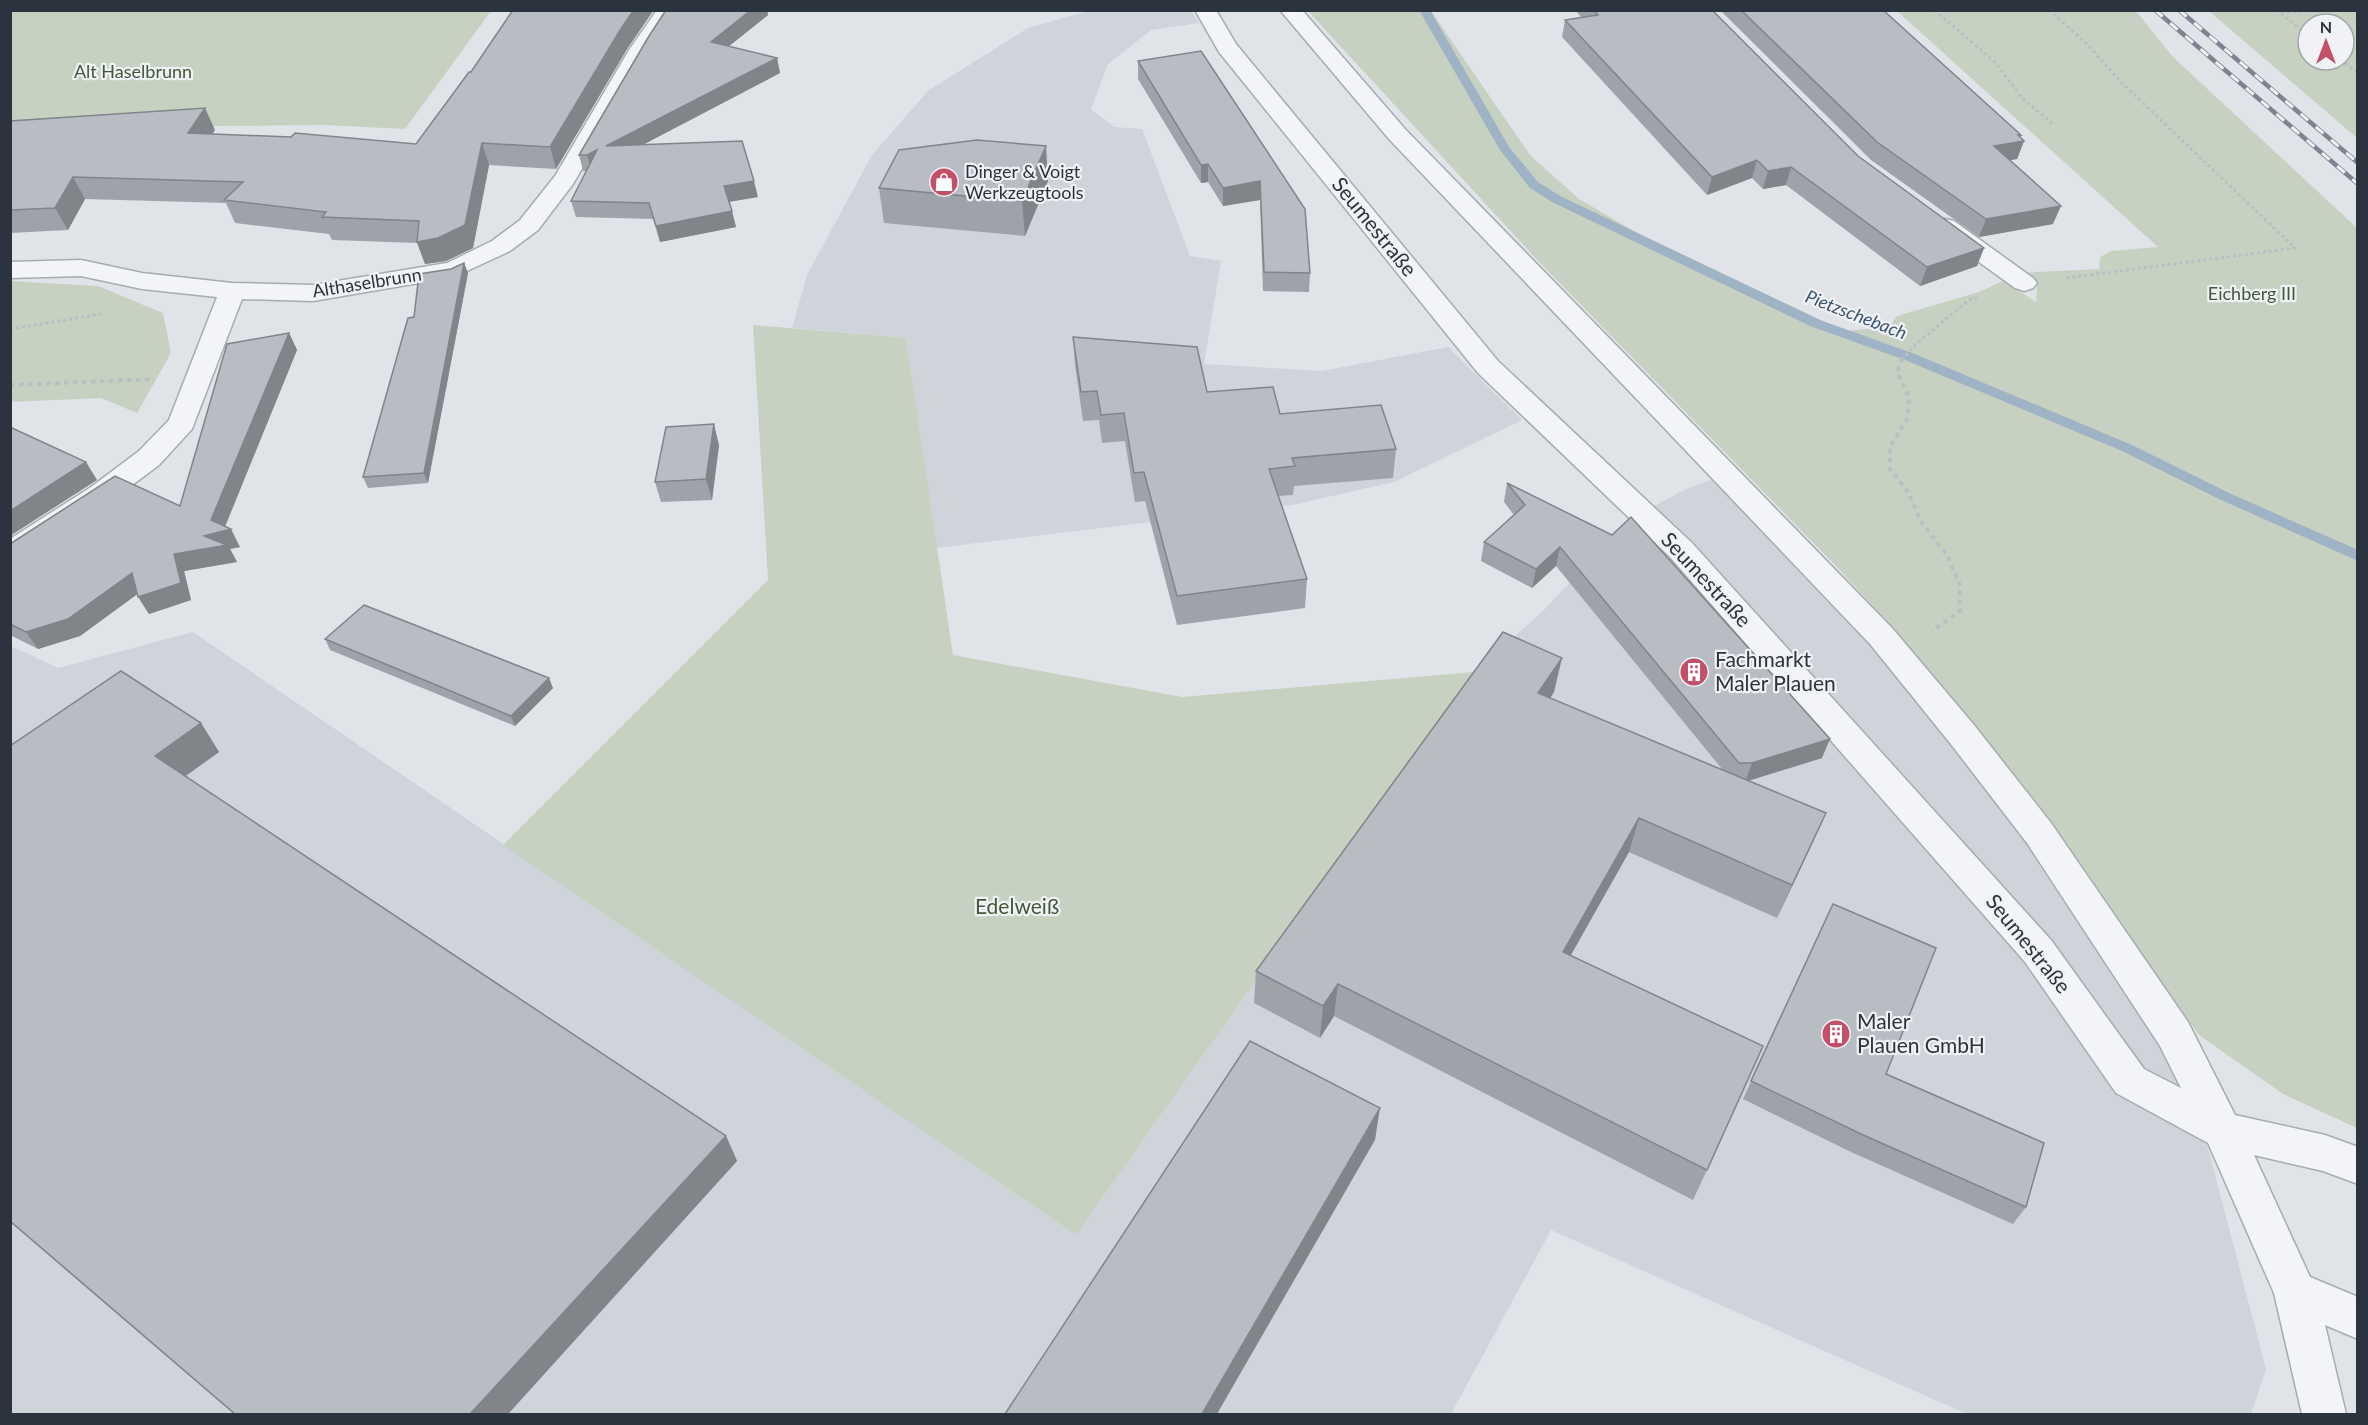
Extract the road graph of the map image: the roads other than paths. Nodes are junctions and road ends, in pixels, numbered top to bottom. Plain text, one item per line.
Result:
1 (668, 10) edge
2 (1205, 10) edge
3 (1290, 10) edge
4 (1929, 215) edge
5 (10, 270) edge
6 (2024, 283) road end
7 (232, 291) junction
8 (10, 553) edge
9 (2222, 1130) junction
10 (2358, 1166) edge
11 (2295, 1292) junction
12 (2358, 1318) edge
13 (2324, 1414) edge

1 - 7 street, Althaselbrunn
2 - 9 street, Seumestraße
3 - 9 street
4 - 6 street
5 - 7 street, Althaselbrunn
7 - 8 street
9 - 10 street, Seumestraße
9 - 11 street
11 - 12 street
11 - 13 street

